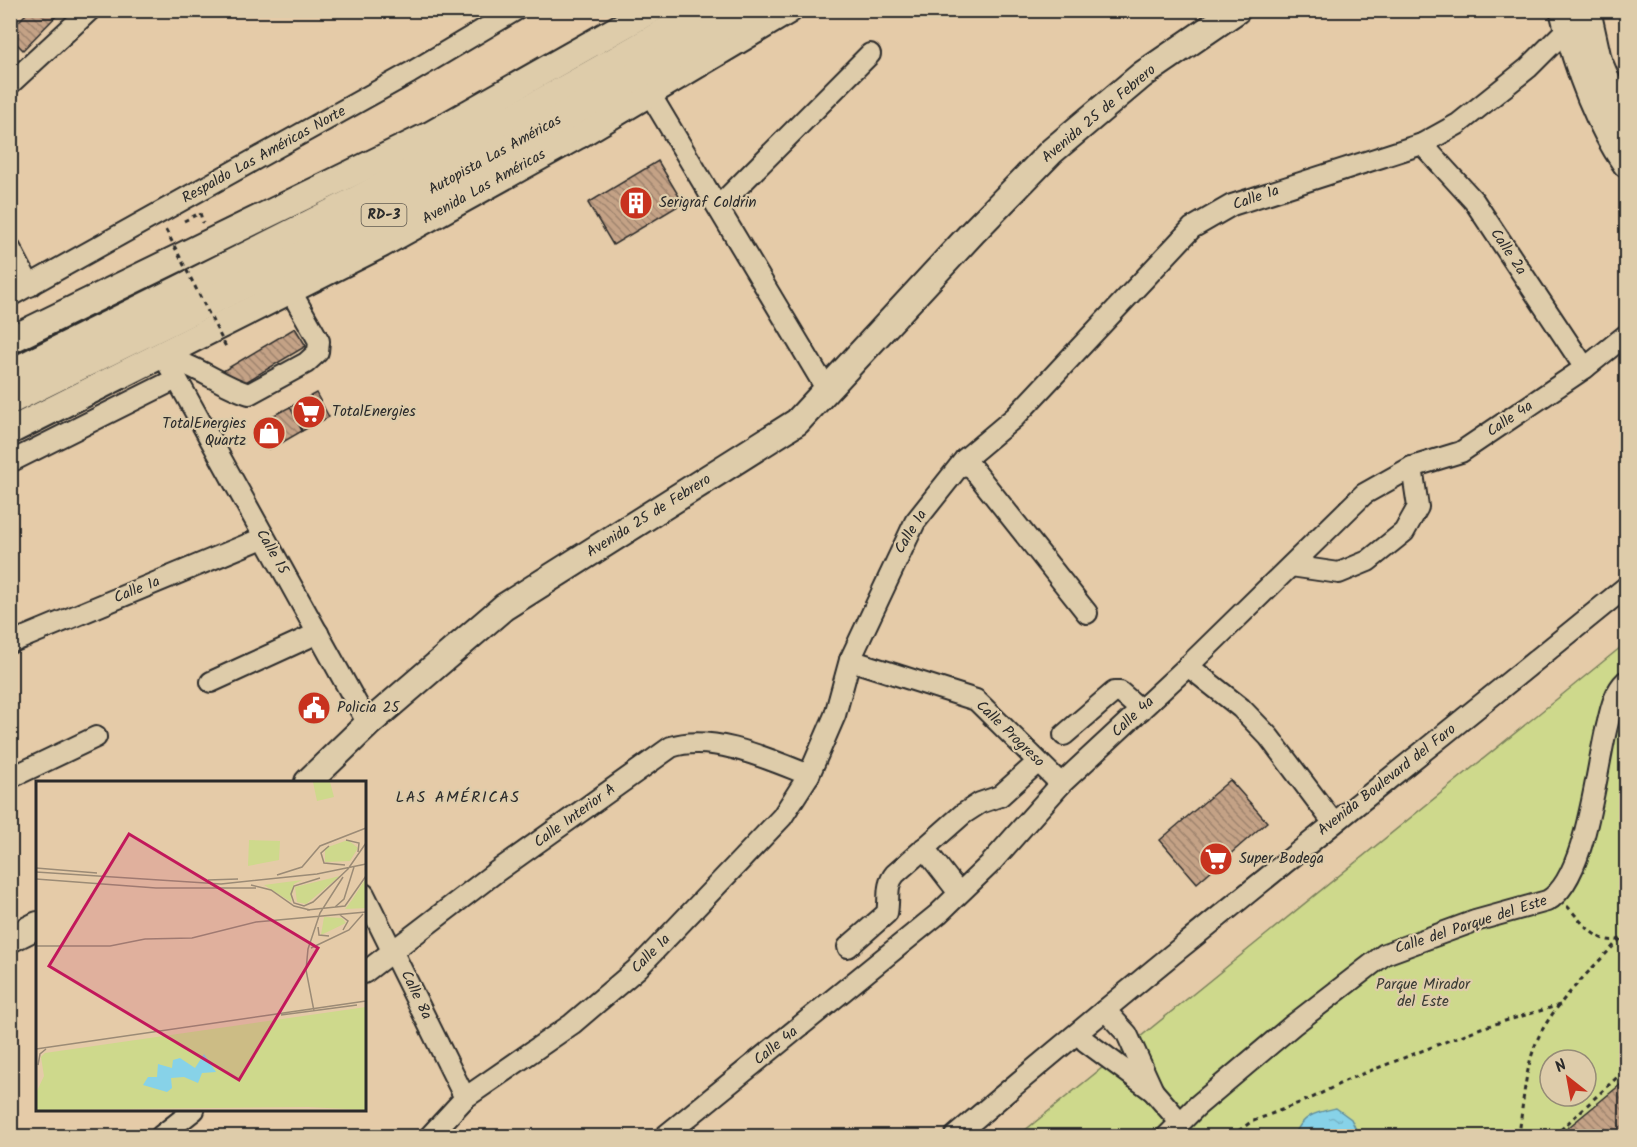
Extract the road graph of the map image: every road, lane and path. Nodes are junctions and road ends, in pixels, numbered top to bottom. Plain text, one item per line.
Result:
1 (90, 10) edge
2 (516, 10) edge
3 (651, 10) edge
4 (703, 10) edge
5 (747, 10) edge
6 (789, 10) edge
7 (1207, 10) edge
8 (1237, 10) edge
9 (1582, 21) edge
10 (870, 54) dead end
11 (10, 84) edge
12 (651, 94) junction
13 (1626, 126) edge
14 (1422, 144) junction
15 (1626, 164) edge
16 (718, 207) junction
17 (195, 226) dead end
18 (973, 232) junction
19 (10, 248) edge
20 (30, 286) junction
21 (290, 290) junction
22 (10, 296) edge
23 (1626, 335) edge
24 (10, 340) edge
25 (75, 342) junction
26 (226, 347) dead end
27 (10, 361) edge
28 (170, 367) junction
29 (1585, 368) junction
30 (10, 374) edge
31 (827, 390) junction
32 (10, 400) edge
33 (10, 431) edge
34 (965, 459) junction
35 (10, 462) edge
36 (1412, 467) junction
37 (263, 538) junction
38 (1291, 566) junction
39 (1626, 587) edge
40 (1087, 613) dead end
41 (318, 633) junction
42 (10, 643) edge
43 (850, 660) junction
44 (1188, 666) junction
45 (1626, 681) edge
46 (211, 682) dead end
47 (1141, 710) junction
48 (369, 724) junction
49 (1064, 735) dead end
50 (96, 737) dead end
51 (1038, 762) junction
52 (809, 775) junction
53 (10, 778) edge
54 (310, 781) edge
55 (1061, 784) junction
56 (1333, 822) junction
57 (924, 848) junction
58 (959, 893) junction
59 (1557, 896) junction
60 (366, 898) edge
61 (36, 926) edge
62 (1626, 937) edge
63 (10, 939) edge
64 (1619, 940) junction
65 (848, 948) dead end
66 (394, 950) junction
67 (366, 971) edge
68 (1560, 1005) junction
69 (1105, 1010) junction
70 (1085, 1041) dead end
71 (1626, 1069) edge
72 (1153, 1090) junction
73 (465, 1098) junction
74 (193, 1111) edge
75 (1180, 1122) junction
76 (161, 1137) edge
77 (430, 1137) edge
78 (665, 1137) edge
79 (955, 1137) edge
80 (1167, 1137) edge
81 (1231, 1137) edge
82 (1519, 1137) edge
83 (1554, 1137) edge

1 - 11 street
2 - 20 street, Respaldo Las Américas Norte
3 - 24 main road
4 - 25 highway, Autopista Las Américas / RD-3
5 - 32 highway, Autopista Las Américas / RD-3
6 - 12 main road, Avenida Las Américas
7 - 18 main road, Avenida 25 de Febrero
8 - 18 main road, Avenida 25 de Febrero
9 - 13 main road
9 - 14 street, Calle 1a
9 - 15 main road
10 - 16 street
12 - 16 street
12 - 21 main road, Avenida Las Américas
14 - 29 street, Calle 2a
14 - 34 street, Calle 1a
16 - 31 street
17 - 26 path, bridge
18 - 31 main road, Avenida 25 de Febrero
19 - 20 street
20 - 22 street, Respaldo Las Américas Norte
21 - 28 main road, Avenida Las Américas
21 - 28 street
23 - 29 street, Calle 4a
25 - 27 highway
25 - 30 highway, Autopista Las Américas / RD-3
28 - 33 main road, Avenida Las Américas
28 - 35 street
28 - 37 street, Calle 15
29 - 36 street, Calle 4a
31 - 48 main road, Avenida 25 de Febrero
34 - 40 street
34 - 43 street, Calle 1a
36 - 38 street, Calle 4a
36 - 38 street
37 - 41 street, Calle 15
37 - 42 street, Calle 1a
38 - 44 street, Calle 4a
39 - 56 street, Avenida Boulevard del Faro
41 - 46 street
41 - 48 street, Calle 15
43 - 51 street, Calle Progreso
43 - 52 street, Calle 1a
44 - 47 street, Calle 4a
44 - 56 street
45 - 59 street, Calle del Parque del Este
47 - 49 street
47 - 55 street, Calle 4a
48 - 54 main road, Avenida 25 de Febrero
50 - 53 street
51 - 55 street, Calle Progreso
51 - 57 street
52 - 66 street, Calle Interior A
52 - 73 street, Calle 1a
55 - 58 street, Calle 4a
56 - 69 street, Avenida Boulevard del Faro
57 - 58 street
57 - 65 street
58 - 78 street, Calle 4a
59 - 64 path
59 - 75 street, Calle del Parque del Este
60 - 66 street, Calle 8a
61 - 63 main road
62 - 64 path
64 - 68 path
66 - 67 street, Calle Interior A
66 - 73 street, Calle 8a
68 - 81 path
68 - 82 path
69 - 72 street
69 - 79 street, Avenida Boulevard del Faro
70 - 72 street
71 - 83 path
72 - 75 street
73 - 77 street, Calle 1a
74 - 76 street
75 - 80 street, Calle del Parque del Este

